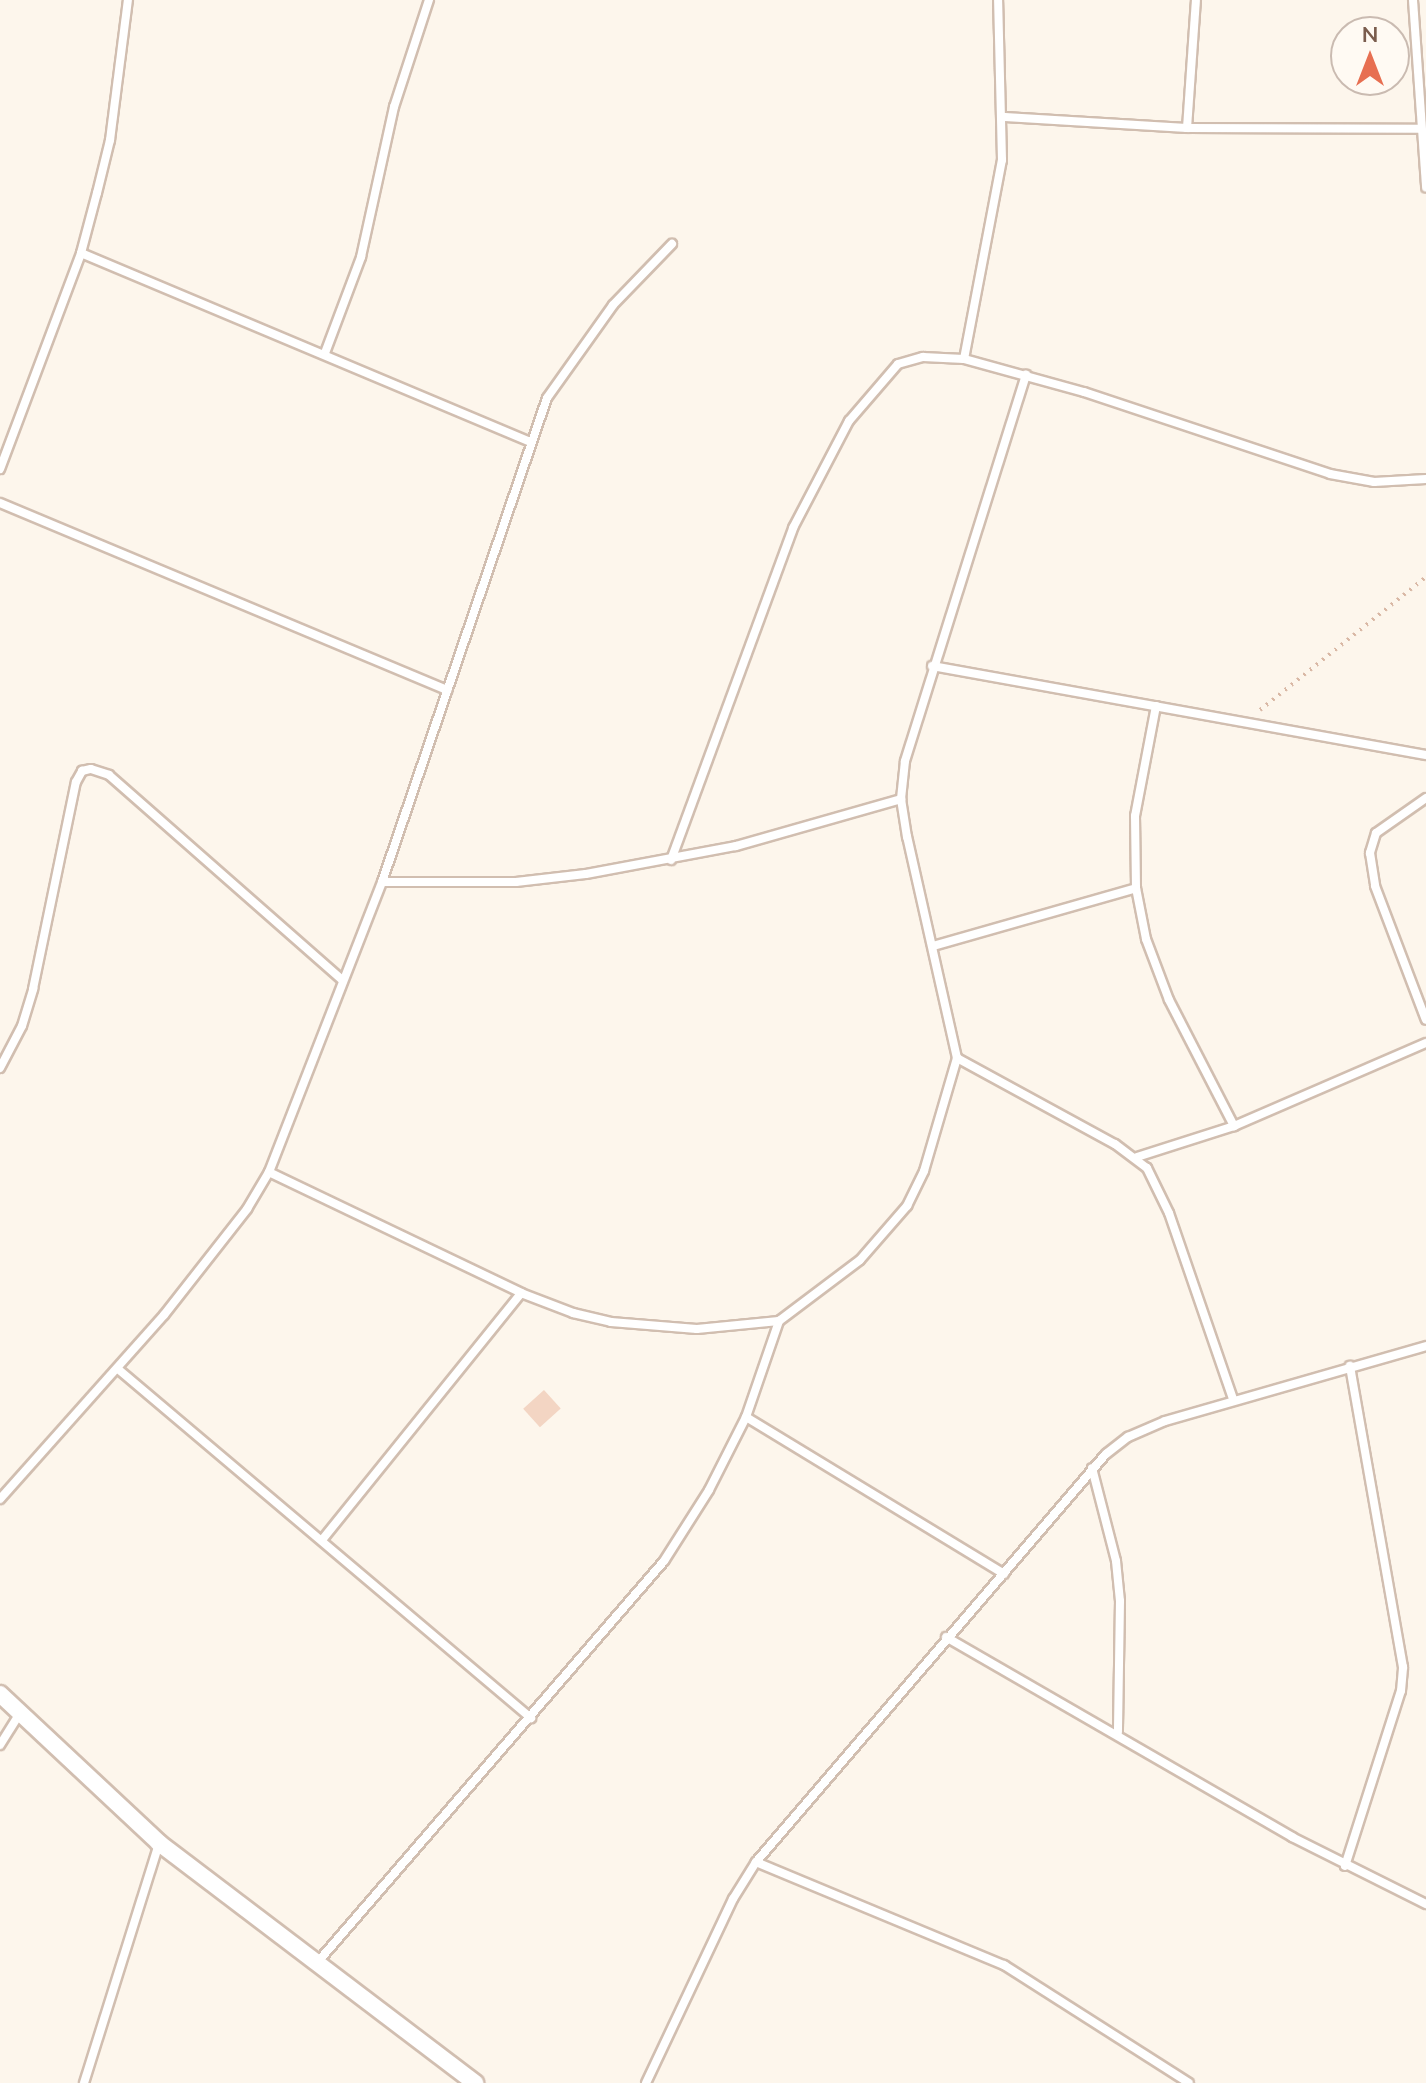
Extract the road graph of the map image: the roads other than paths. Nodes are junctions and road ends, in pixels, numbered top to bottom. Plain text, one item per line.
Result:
1 (128, 0) edge
2 (429, 0) edge
3 (998, 0) edge
4 (1196, 0) edge
5 (1413, 0) edge
6 (1005, 117) junction
7 (1187, 128) junction
8 (1421, 129) junction
9 (1426, 188) edge
10 (672, 244) dead end
11 (81, 253) junction
12 (325, 353) junction
13 (964, 359) junction
14 (1026, 374) junction
15 (529, 441) junction
16 (0, 469) edge
17 (1426, 479) edge
18 (0, 503) edge
19 (932, 666) junction
20 (448, 690) junction
21 (1156, 706) junction
22 (1426, 755) edge
23 (1426, 798) edge
24 (901, 799) junction
25 (671, 860) junction
26 (382, 882) junction
27 (1136, 888) junction
28 (933, 946) junction
29 (341, 979) junction
30 (1426, 1020) edge
31 (1426, 1043) edge
32 (957, 1058) junction
33 (0, 1068) edge
34 (1234, 1126) junction
35 (1137, 1157) junction
36 (269, 1172) junction
37 (521, 1293) junction
38 (779, 1321) junction
39 (1426, 1346) edge
40 (1350, 1366) junction
41 (118, 1369) junction
42 (1233, 1399) junction
43 (746, 1417) junction
44 (1092, 1468) junction
45 (0, 1499) edge
46 (322, 1540) junction
47 (1004, 1574) junction
48 (946, 1637) junction
49 (0, 1694) edge
50 (19, 1714) junction
51 (531, 1718) junction
52 (1118, 1732) junction
53 (0, 1745) edge
54 (159, 1843) junction
55 (756, 1862) junction
56 (1345, 1866) junction
57 (1426, 1904) edge
58 (316, 1964) junction
59 (84, 2083) edge
60 (475, 2083) edge
61 (646, 2083) edge
62 (1189, 2083) edge

1 - 11 lane
2 - 12 lane
3 - 6 lane
4 - 7 lane
5 - 8 lane
6 - 7 lane
6 - 13 lane
7 - 8 lane
8 - 9 lane
10 - 15 lane
11 - 12 lane
11 - 16 lane
12 - 15 lane
13 - 14 lane
13 - 25 lane
14 - 17 lane
14 - 19 lane
15 - 20 lane
18 - 20 lane
19 - 21 lane
19 - 24 lane
20 - 26 lane
21 - 22 lane
21 - 27 lane
23 - 30 lane
24 - 25 lane
24 - 28 lane
25 - 26 lane
26 - 29 lane
27 - 28 lane
27 - 34 lane
28 - 32 lane
29 - 33 lane
29 - 36 lane
31 - 34 lane
32 - 35 lane
32 - 38 lane
34 - 35 lane
35 - 42 lane
36 - 37 lane
36 - 41 lane
37 - 38 lane
37 - 46 lane
38 - 43 lane
39 - 40 lane
40 - 42 lane
40 - 56 lane
41 - 45 lane
41 - 46 lane
42 - 44 lane
43 - 47 lane
43 - 51 lane
44 - 47 lane
44 - 52 lane
46 - 51 lane
47 - 48 lane
48 - 52 lane
48 - 55 lane
49 - 50 street
50 - 53 lane
50 - 54 street
51 - 58 lane
52 - 56 lane
54 - 58 street
54 - 59 lane
55 - 61 lane
55 - 62 lane
56 - 57 lane
58 - 60 street

